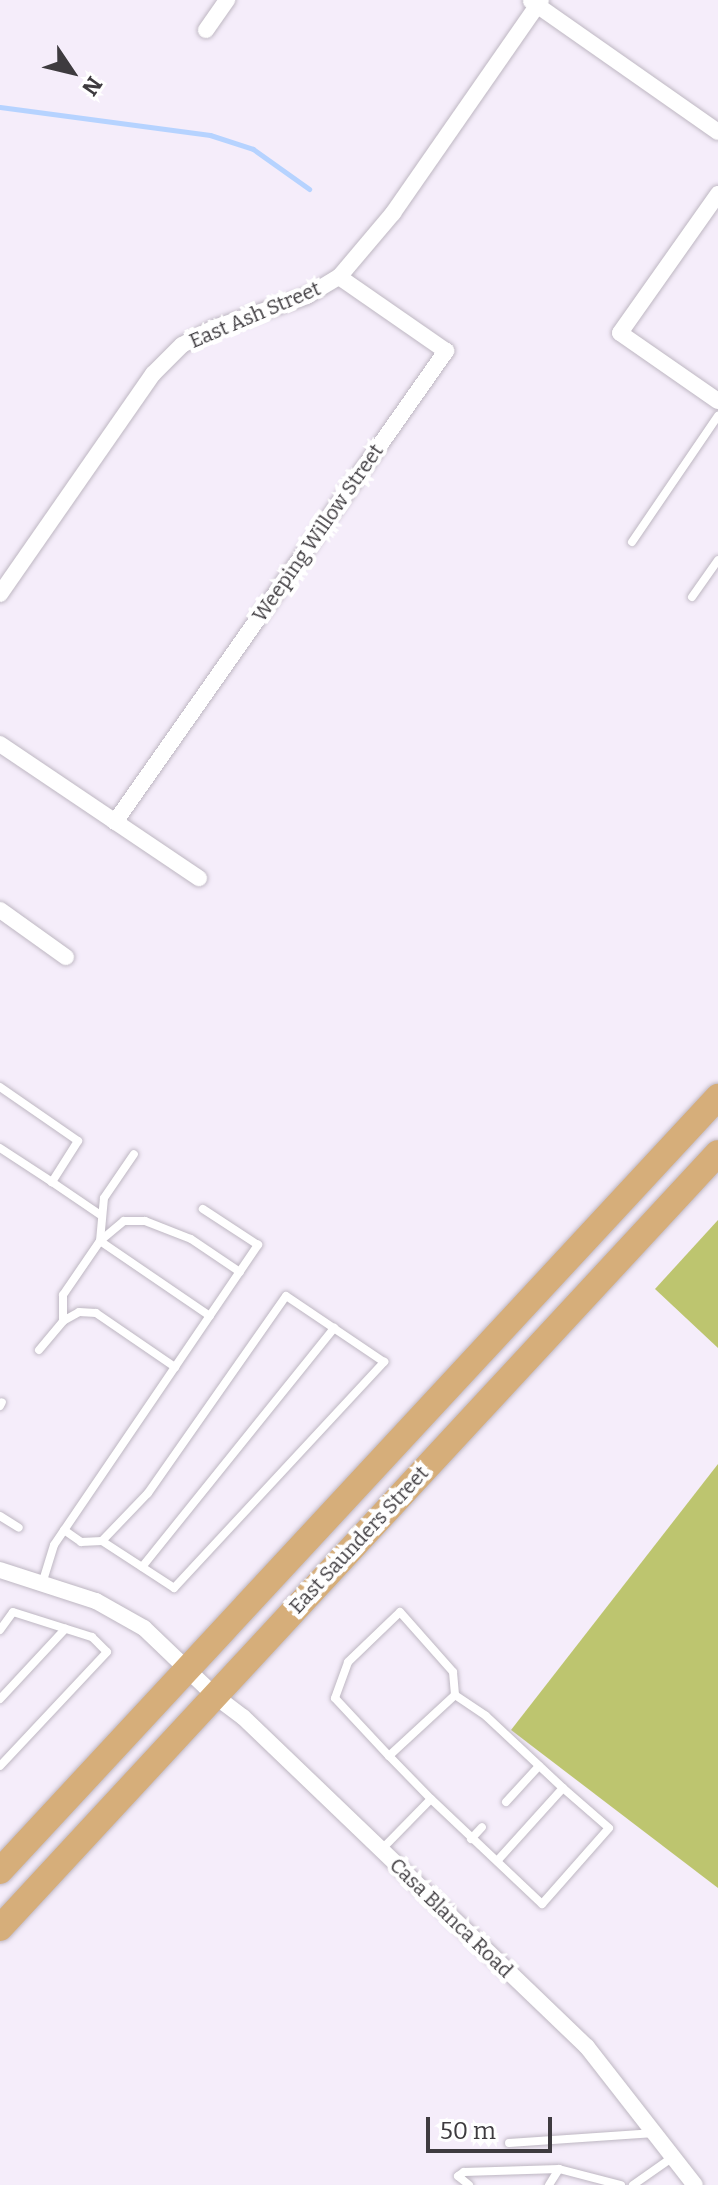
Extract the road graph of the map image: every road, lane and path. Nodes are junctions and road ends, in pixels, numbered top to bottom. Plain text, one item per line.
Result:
1 (227, 0) edge
2 (536, 2) edge
3 (206, 30) dead end
4 (718, 132) edge
5 (718, 194) edge
6 (339, 277) junction
7 (718, 401) edge
8 (718, 416) edge
9 (632, 542) dead end
10 (718, 560) edge
11 (0, 594) edge
12 (692, 597) dead end
13 (0, 744) edge
14 (115, 822) junction
15 (199, 878) dead end
16 (0, 910) edge
17 (66, 957) dead end
18 (0, 1087) edge
19 (718, 1097) edge
20 (0, 1148) edge
21 (718, 1153) edge
22 (134, 1154) dead end
23 (52, 1182) junction
24 (203, 1209) dead end
25 (102, 1216) junction
26 (100, 1241) junction
27 (240, 1272) junction
28 (210, 1316) junction
29 (63, 1321) junction
30 (334, 1328) junction
31 (39, 1350) dead end
32 (175, 1367) junction
33 (0, 1516) edge
34 (19, 1528) dead end
35 (64, 1530) junction
36 (102, 1541) junction
37 (142, 1567) junction
38 (0, 1570) edge
39 (42, 1584) junction
40 (65, 1629) junction
41 (0, 1630) edge
42 (189, 1669) junction
43 (455, 1695) junction
44 (215, 1696) junction
45 (0, 1699) edge
46 (389, 1756) junction
47 (0, 1766) edge
48 (539, 1766) junction
49 (563, 1788) junction
50 (431, 1799) junction
51 (506, 1802) dead end
52 (482, 1827) dead end
53 (471, 1839) junction
54 (381, 1850) junction
55 (497, 1861) junction
56 (0, 1871) edge
57 (0, 1928) edge
58 (656, 2133) junction
59 (509, 2143) dead end
60 (674, 2157) junction
61 (559, 2169) junction
62 (469, 2185) edge
63 (549, 2185) edge
64 (621, 2185) edge
65 (633, 2185) edge
66 (695, 2185) edge

1 - 3 street
2 - 4 street
2 - 6 street, East Ash Street
5 - 7 street
6 - 11 street, East Ash Street
6 - 14 street, Weeping Willow Street
8 - 9 lane
10 - 12 lane
13 - 14 street
14 - 15 street
16 - 17 street
18 - 23 lane
19 - 42 main road, East Saunders Street
20 - 23 lane
21 - 44 main road, East Saunders Street
22 - 25 lane
23 - 25 lane
24 - 27 lane
25 - 26 lane
26 - 27 lane
26 - 28 lane
26 - 29 lane
27 - 28 lane
28 - 32 lane
29 - 31 lane
29 - 32 lane
30 - 36 lane
30 - 37 lane
30 - 37 lane
32 - 35 lane
33 - 34 lane
35 - 36 lane
35 - 39 lane
36 - 37 lane
38 - 39 street, Casa Blanca Road
39 - 42 street, Casa Blanca Road
40 - 41 lane
40 - 45 lane
40 - 47 lane
42 - 44 street, Casa Blanca Road
42 - 56 main road, East Saunders Street
43 - 46 lane
43 - 46 lane
43 - 48 lane
44 - 54 street, Casa Blanca Road
44 - 57 main road, East Saunders Street
46 - 50 lane
48 - 49 lane
48 - 51 lane
49 - 55 lane
49 - 55 lane
50 - 53 lane
50 - 54 lane
52 - 53 lane
53 - 55 lane
54 - 58 street, Casa Blanca Road
58 - 59 lane
58 - 60 street, Casa Blanca Road
60 - 65 lane
60 - 66 street, Casa Blanca Road
61 - 62 lane
61 - 63 lane
61 - 64 lane

